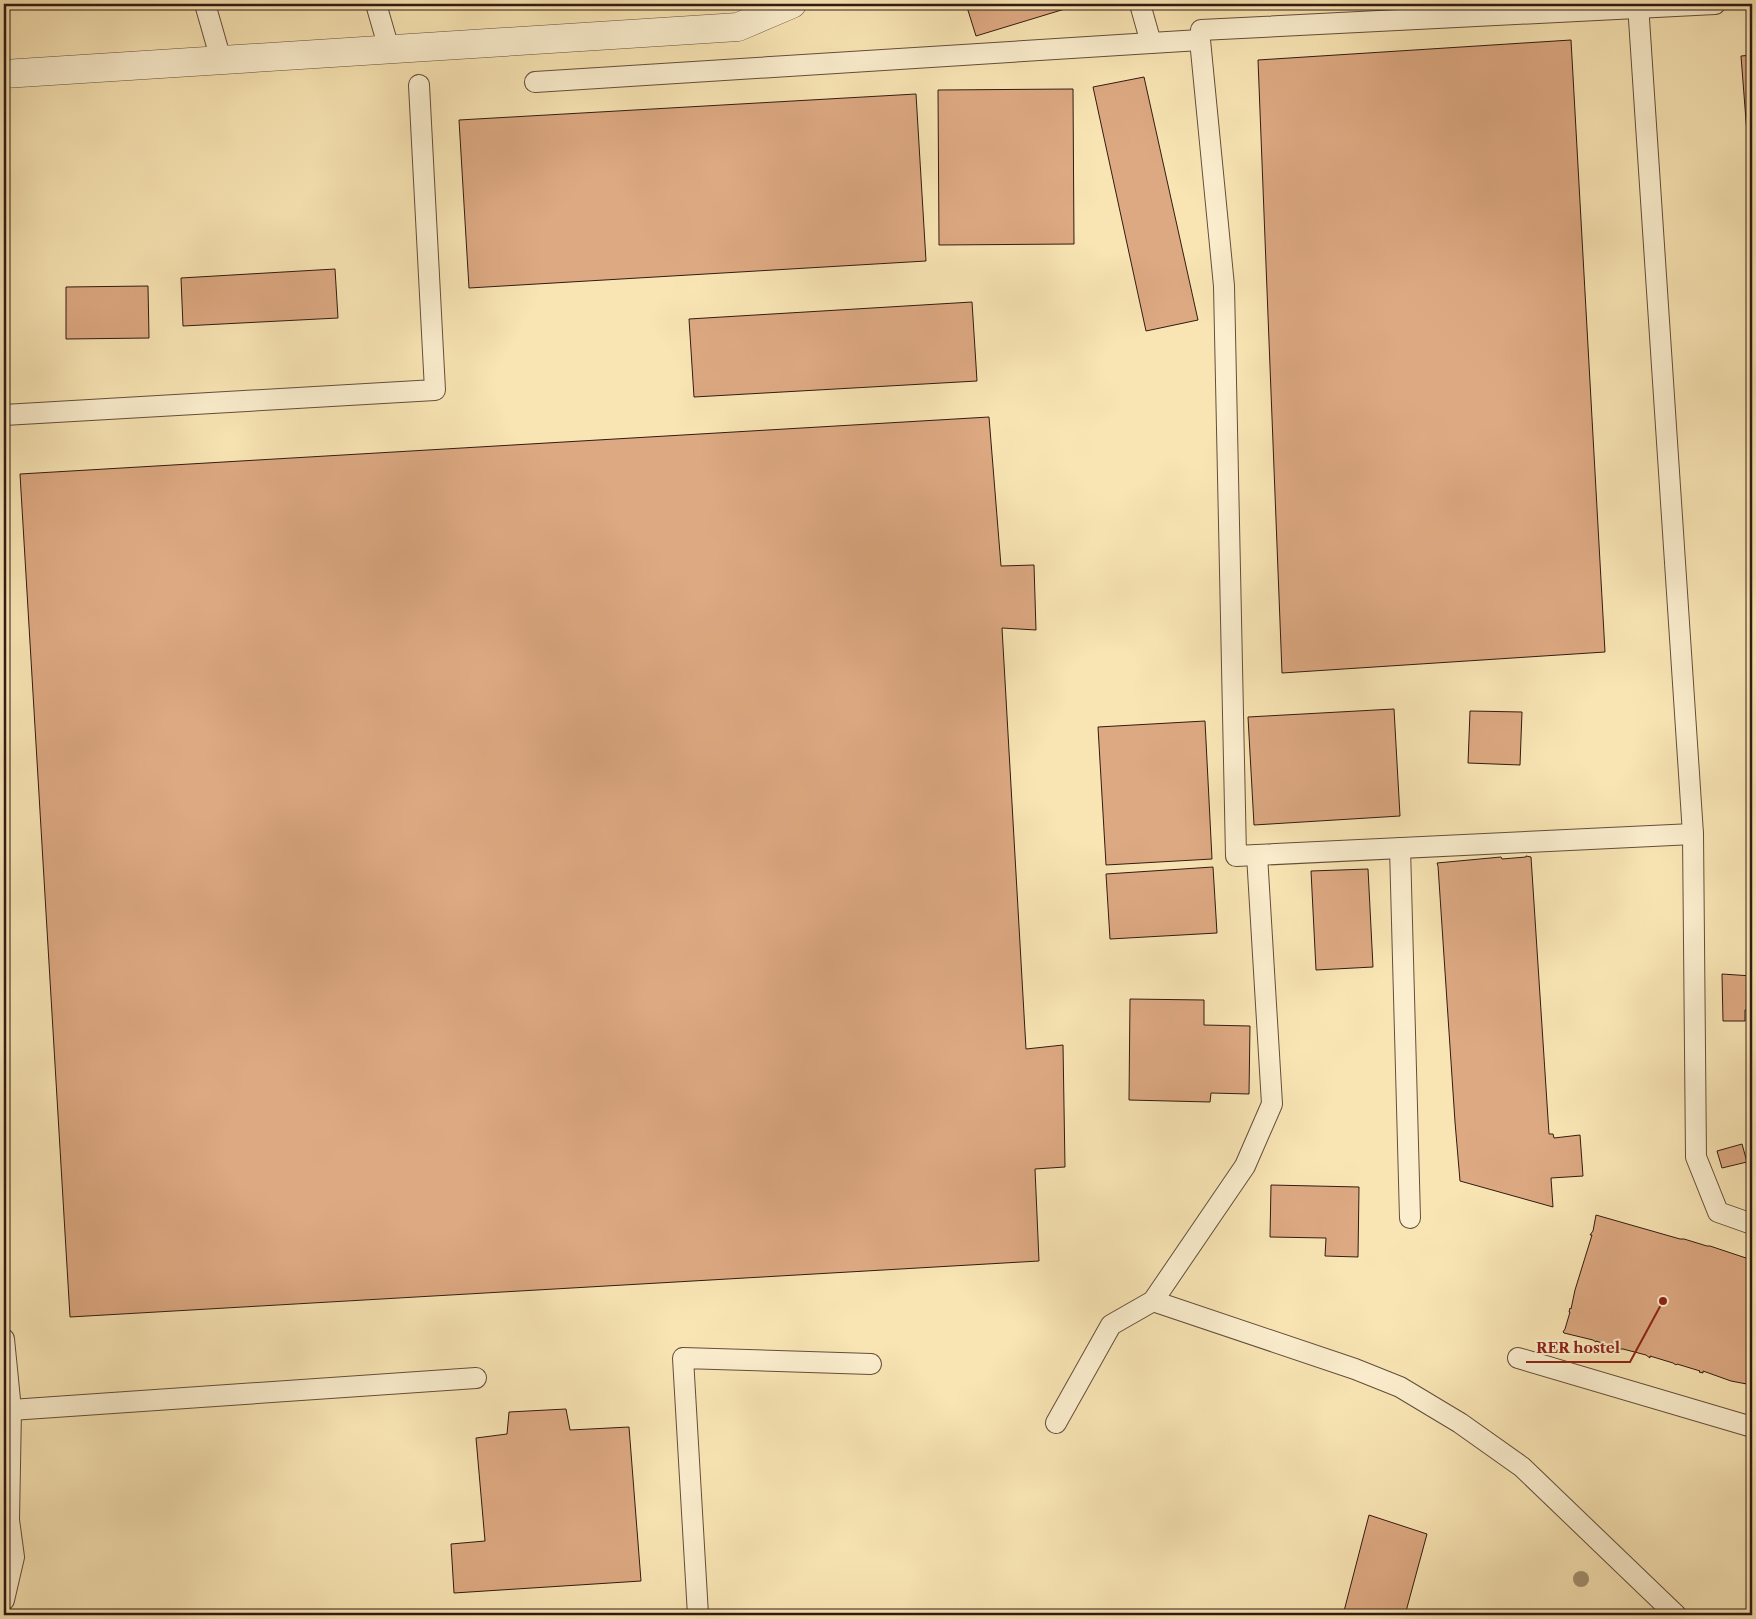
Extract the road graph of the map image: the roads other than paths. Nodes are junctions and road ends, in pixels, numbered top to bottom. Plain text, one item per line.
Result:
1 (204, 4) edge
2 (376, 4) edge
3 (792, 4) edge
4 (1140, 4) edge
5 (1715, 4) edge
6 (1639, 6) edge
7 (1200, 40) junction
8 (1151, 43) junction
9 (389, 49) junction
10 (221, 60) junction
11 (4, 74) edge
12 (535, 82) dead end
13 (420, 85) dead end
14 (4, 415) edge
15 (1693, 834) junction
16 (1400, 848) junction
17 (1257, 855) junction
18 (1410, 1218) dead end
19 (1752, 1224) edge
20 (1153, 1300) junction
21 (4, 1339) edge
22 (1518, 1358) dead end
23 (871, 1364) dead end
24 (476, 1378) dead end
25 (11, 1410) junction
26 (1056, 1423) dead end
27 (1752, 1427) edge
28 (4, 1600) edge
29 (698, 1615) edge
30 (1676, 1615) edge

1 - 10 lane
2 - 9 lane
3 - 9 street
4 - 8 lane
5 - 6 lane
6 - 7 lane
6 - 15 lane
7 - 8 lane
7 - 17 lane
8 - 12 lane
9 - 10 street
10 - 11 street
13 - 14 lane
15 - 16 lane
15 - 19 lane
16 - 17 lane
16 - 18 lane
17 - 20 lane
20 - 26 lane
20 - 30 lane
21 - 25 lane
22 - 27 lane
23 - 29 lane
24 - 25 lane
25 - 28 lane

